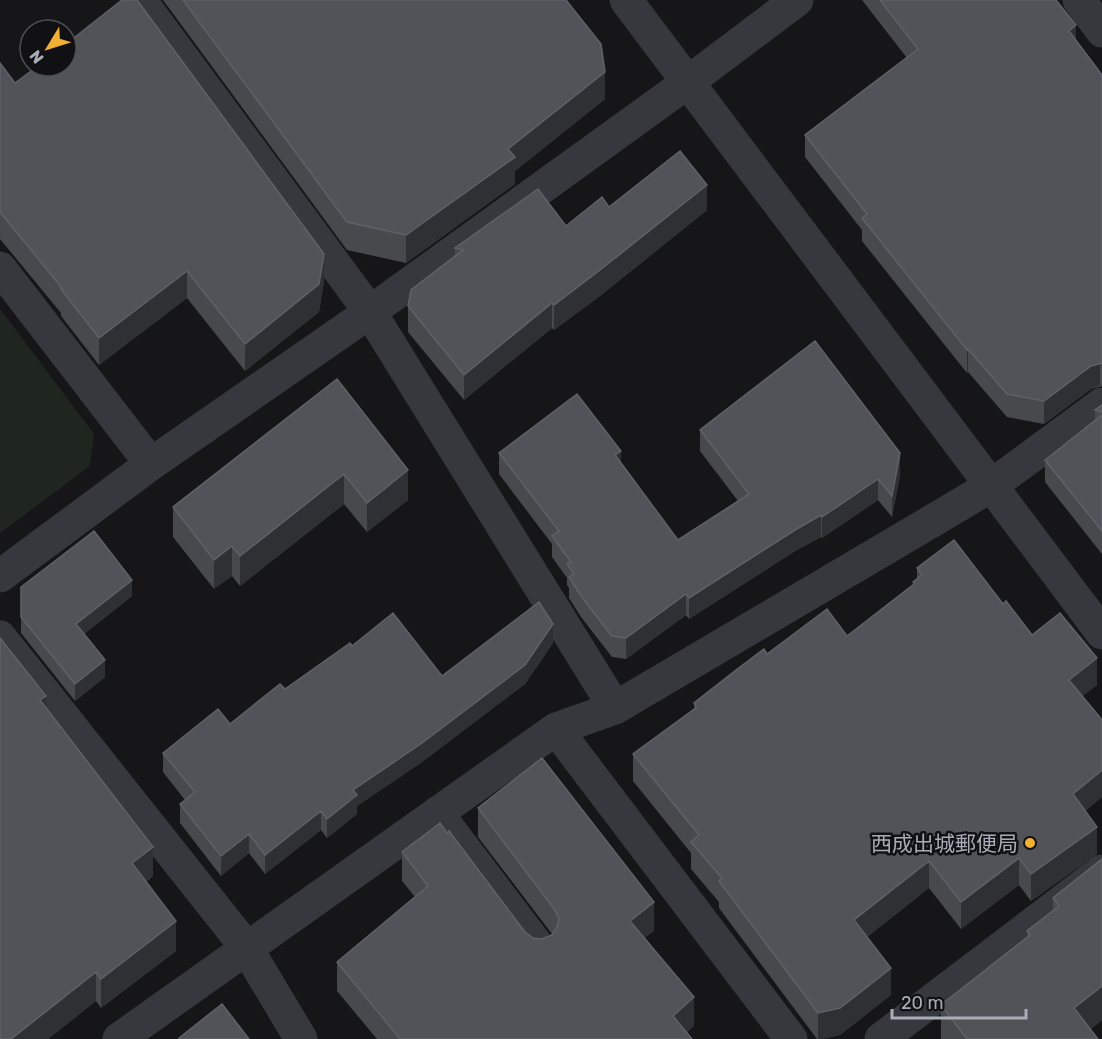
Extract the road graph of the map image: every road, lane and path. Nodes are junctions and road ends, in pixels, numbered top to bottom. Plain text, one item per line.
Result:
1 (140, 0) edge
2 (626, 0) edge
3 (797, 0) edge
4 (1079, 0) edge
5 (1102, 31) edge
6 (688, 82) junction
7 (0, 268) edge
8 (370, 312) junction
9 (1102, 404) edge
10 (151, 464) junction
11 (991, 486) junction
12 (0, 576) edge
13 (1102, 633) edge
14 (0, 637) edge
15 (615, 708) junction
16 (556, 729) junction
17 (437, 813) junction
18 (1102, 871) edge
19 (246, 947) junction
20 (540, 949) edge
21 (118, 1039) edge
22 (301, 1039) edge
23 (791, 1039) edge
24 (881, 1039) edge

1 - 8 street
2 - 6 street
3 - 6 street
4 - 5 street
6 - 8 street
6 - 11 street
7 - 10 street
8 - 10 street
8 - 15 street
9 - 11 street
10 - 12 street
11 - 13 street
11 - 15 street
14 - 19 street
15 - 16 street
16 - 17 street
16 - 23 street
17 - 19 street
17 - 20 street
18 - 24 street
19 - 21 street
19 - 22 street

